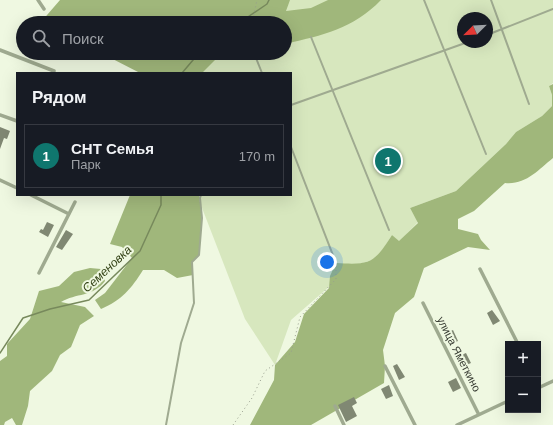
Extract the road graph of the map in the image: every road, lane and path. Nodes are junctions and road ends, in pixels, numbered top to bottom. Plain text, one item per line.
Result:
1 (38, 0) edge
2 (257, 0) edge
3 (424, 0) edge
4 (491, 0) edge
5 (44, 9) dead end
6 (553, 9) edge
7 (253, 16) edge
8 (502, 29) junction
9 (493, 33) edge
10 (311, 37) dead end
11 (457, 46) edge
12 (0, 50) edge
13 (445, 51) junction
14 (16, 56) edge
15 (26, 60) edge
16 (257, 60) edge
17 (54, 71) dead end
18 (262, 72) edge
19 (334, 90) junction
20 (529, 104) dead end
21 (292, 105) edge
22 (0, 115) edge
23 (16, 121) edge
24 (292, 150) edge
25 (486, 154) dead end
26 (0, 180) edge
27 (16, 188) edge
28 (33, 196) edge
29 (201, 196) edge
30 (75, 202) dead end
31 (69, 214) junction
32 (389, 230) dead end
33 (336, 263) joint
34 (480, 269) dead end
35 (39, 273) dead end
36 (423, 303) dead end
37 (516, 341) edge
38 (385, 366) dead end
39 (553, 381) edge
40 (541, 386) edge
41 (505, 402) edge
42 (335, 406) dead end
43 (478, 413) junction
44 (166, 425) edge
45 (233, 425) edge
46 (344, 425) edge
47 (415, 425) edge
48 (457, 425) edge

1 - 5 street
2 - 7 path
3 - 13 lane
4 - 8 lane
6 - 8 lane
8 - 9 lane
8 - 20 lane
10 - 19 lane
11 - 13 lane
12 - 14 street
13 - 19 lane
13 - 25 lane
15 - 17 street
16 - 18 lane
19 - 21 lane
19 - 32 lane
22 - 23 street
24 - 33 lane
26 - 27 street
28 - 31 street
29 - 44 lane
30 - 31 street
31 - 35 street
33 - 45 path
34 - 37 street
36 - 43 street, улица Яметкино
38 - 47 street
39 - 40 street
41 - 43 street
42 - 46 street
43 - 48 street

